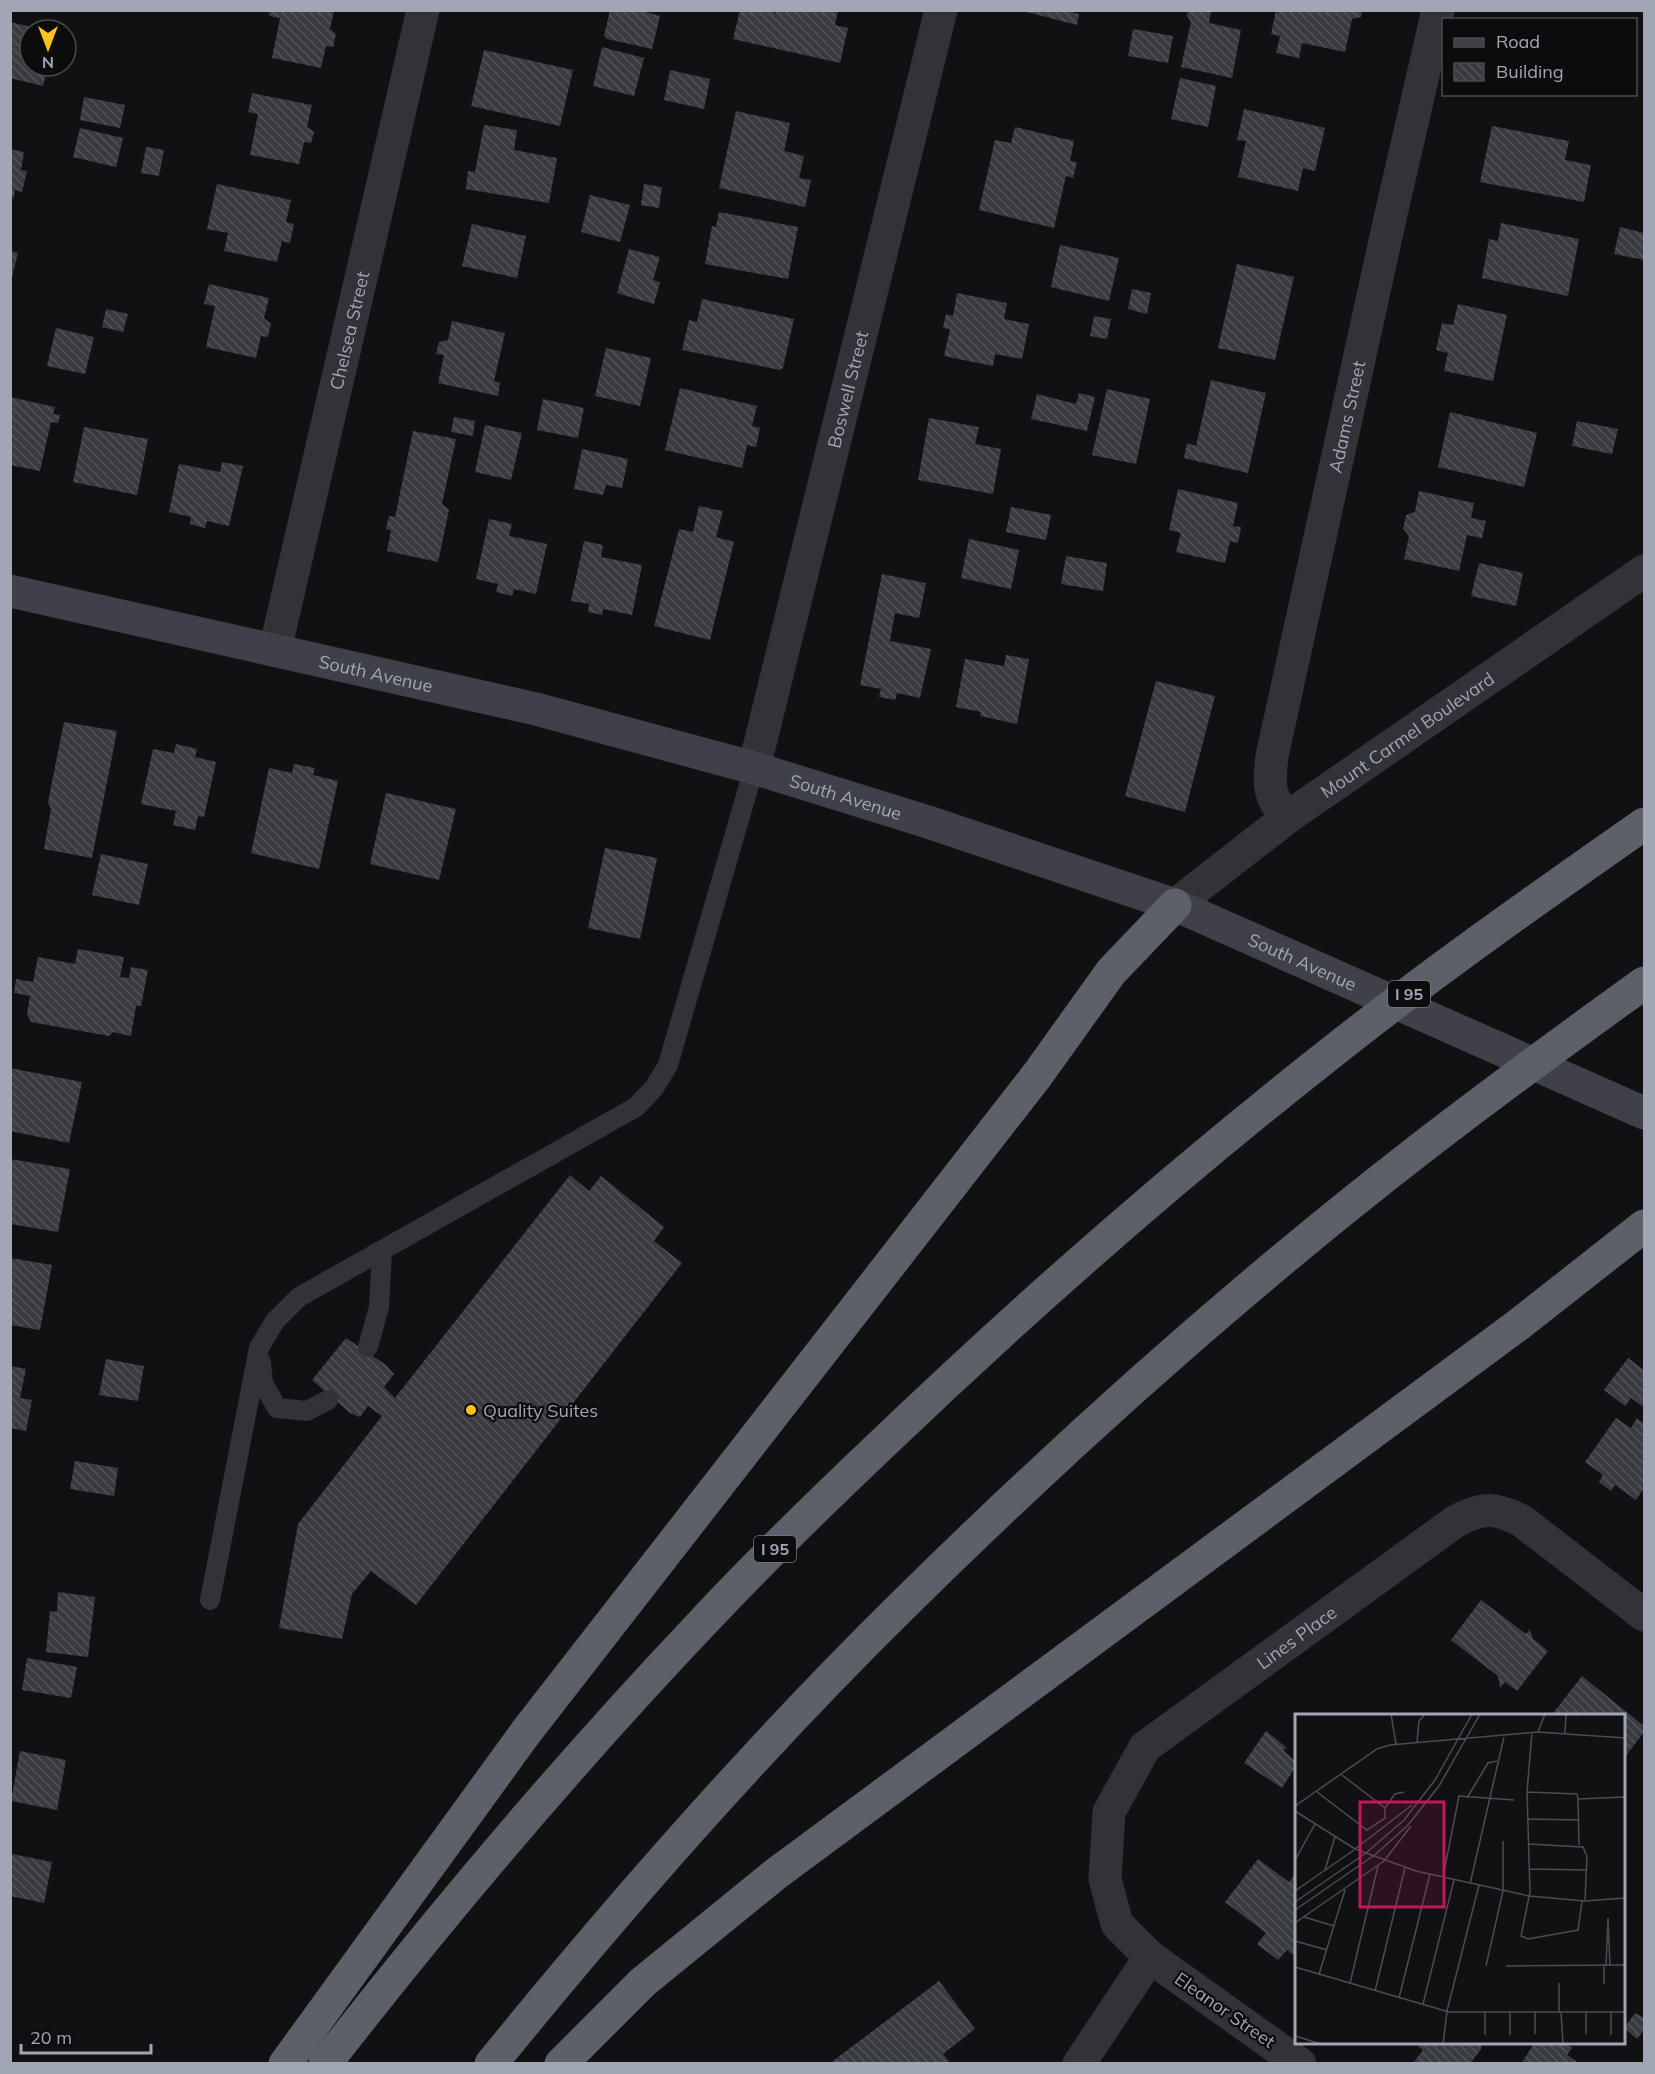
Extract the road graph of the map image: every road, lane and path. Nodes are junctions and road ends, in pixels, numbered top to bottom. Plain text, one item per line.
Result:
1 (423, 10) edge
2 (941, 10) edge
3 (1438, 10) edge
4 (1644, 571) edge
5 (10, 591) edge
6 (275, 650) junction
7 (754, 768) junction
8 (1288, 817) junction
9 (1644, 824) edge
10 (1175, 905) junction
11 (1644, 983) edge
12 (1644, 1113) edge
13 (1644, 1226) edge
14 (382, 1252) junction
15 (368, 1347) dead end
16 (260, 1348) junction
17 (328, 1400) dead end
18 (210, 1600) dead end
19 (1644, 1615) edge
20 (1150, 1957) junction
21 (285, 2064) edge
22 (325, 2064) edge
23 (491, 2064) edge
24 (561, 2064) edge
25 (1079, 2064) edge
26 (1300, 2064) edge

1 - 6 street, Chelsea Street
2 - 7 street, Boswell Street
3 - 8 street, Adams Street
4 - 8 street, Mount Carmel Boulevard
5 - 6 main road, South Avenue
6 - 7 main road, South Avenue
7 - 10 main road, South Avenue
7 - 14 lane
8 - 10 street, Mount Carmel Boulevard
9 - 22 highway, I 95
10 - 12 main road, South Avenue
10 - 21 highway
11 - 23 highway
13 - 24 highway
14 - 15 lane
14 - 16 lane
16 - 17 lane
16 - 18 lane
19 - 20 street, Lines Place
20 - 25 street
20 - 26 street, Eleanor Street

